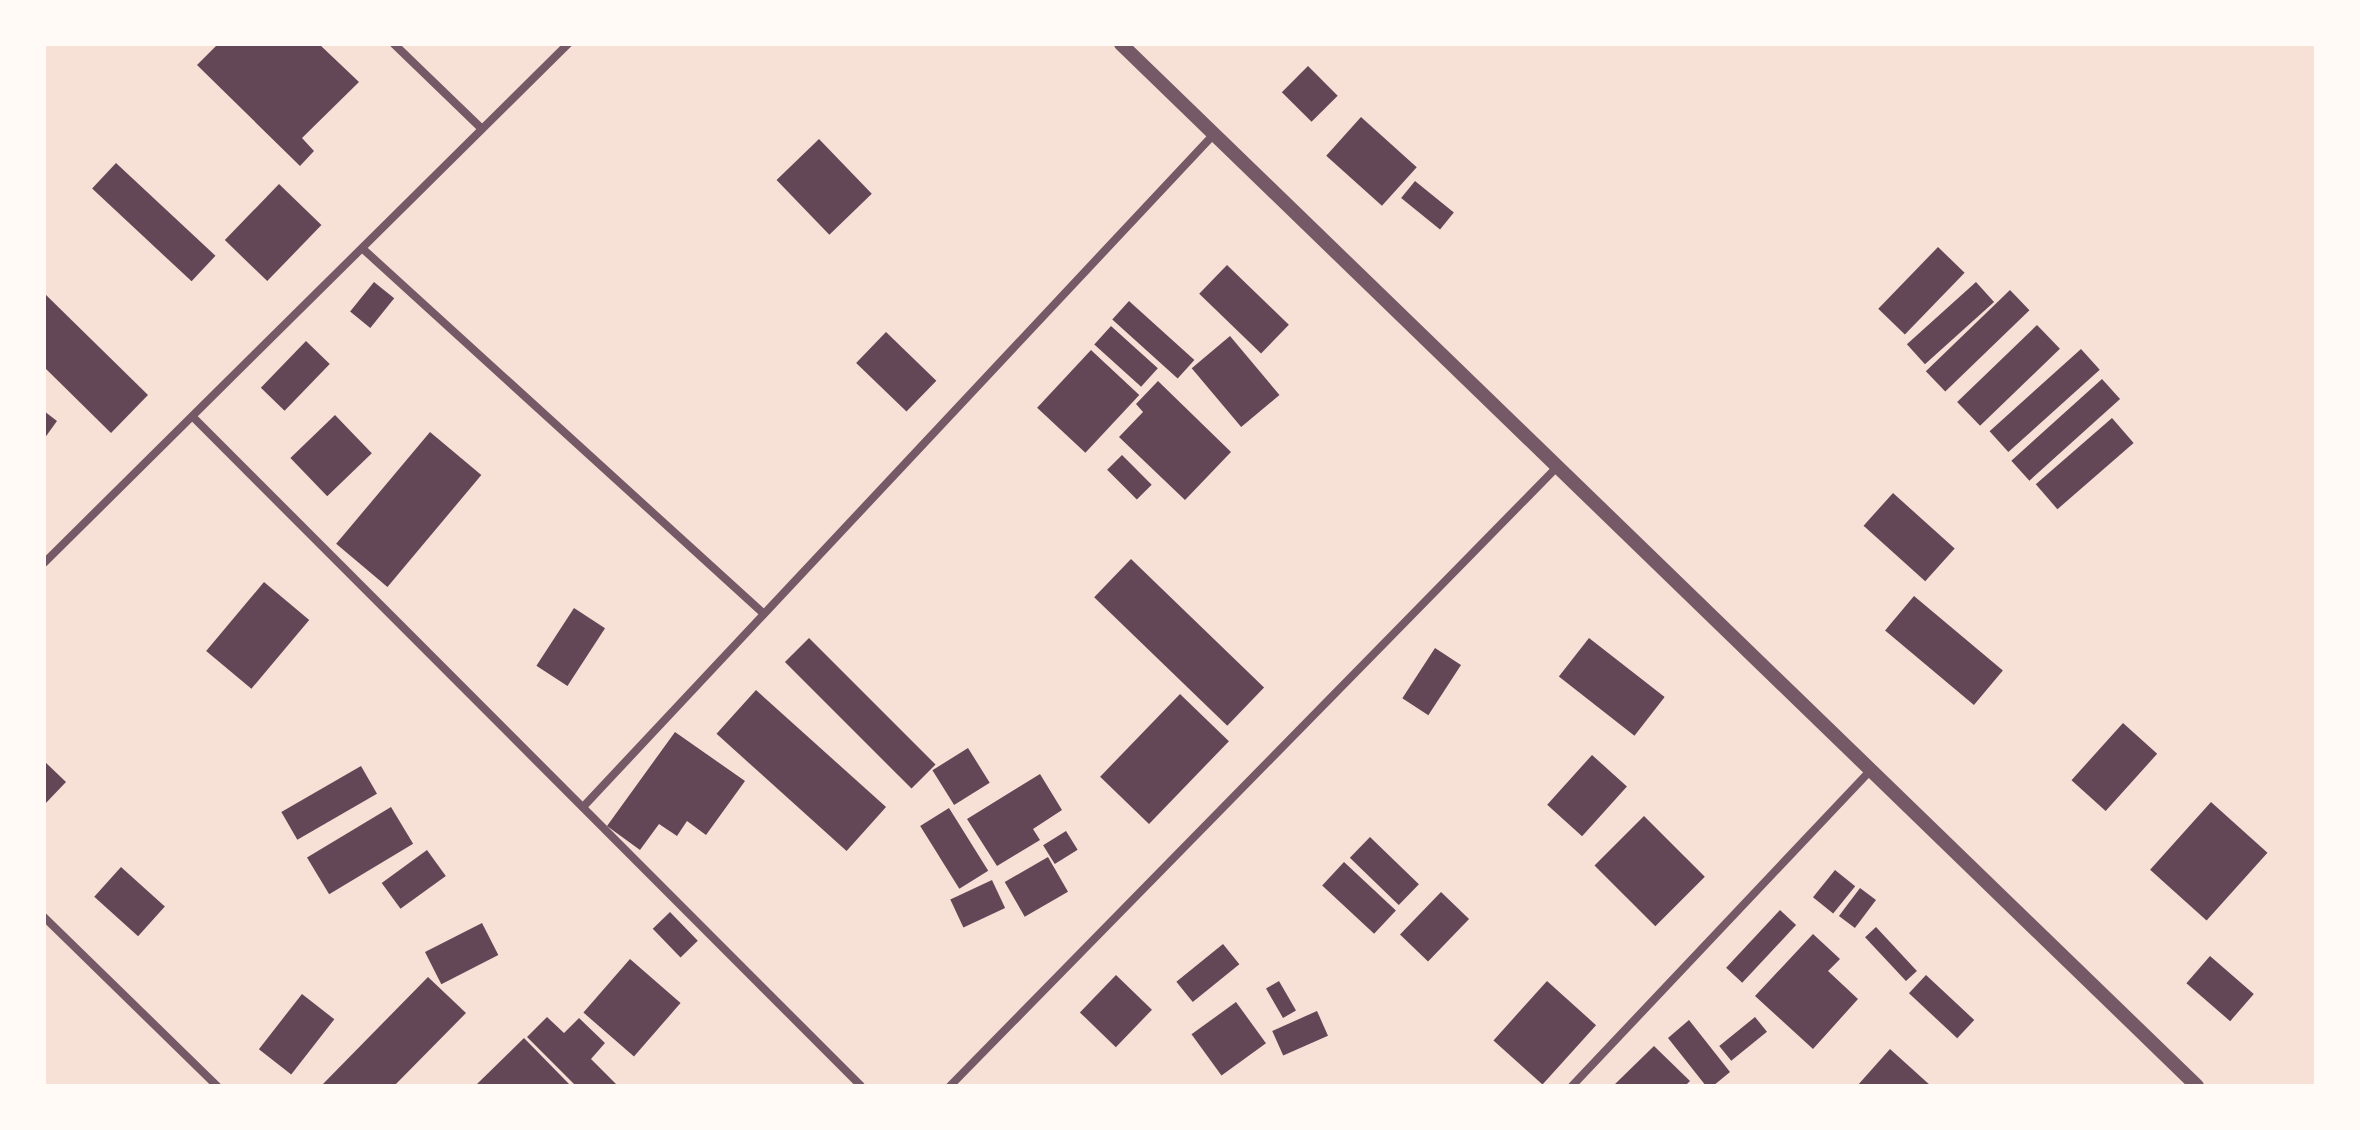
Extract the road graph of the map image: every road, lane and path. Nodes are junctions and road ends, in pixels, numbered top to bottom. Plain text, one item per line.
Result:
1 (394, 44) edge
2 (568, 44) edge
3 (1121, 44) edge
4 (482, 129) junction
5 (1215, 132) junction
6 (363, 249) junction
7 (193, 417) junction
8 (1557, 467) junction
9 (44, 563) edge
10 (764, 614) junction
11 (1872, 769) junction
12 (583, 807) junction
13 (44, 917) edge
14 (2192, 1085) edge
15 (217, 1086) edge
16 (861, 1086) edge
17 (950, 1086) edge
18 (1572, 1086) edge

1 - 4 street
2 - 4 street
3 - 5 street
4 - 6 street
5 - 8 street
5 - 10 street
6 - 7 street
6 - 10 street
7 - 9 street
7 - 12 street
8 - 11 street
8 - 17 street
10 - 12 street
11 - 14 street
11 - 18 street
12 - 16 street
13 - 15 street

